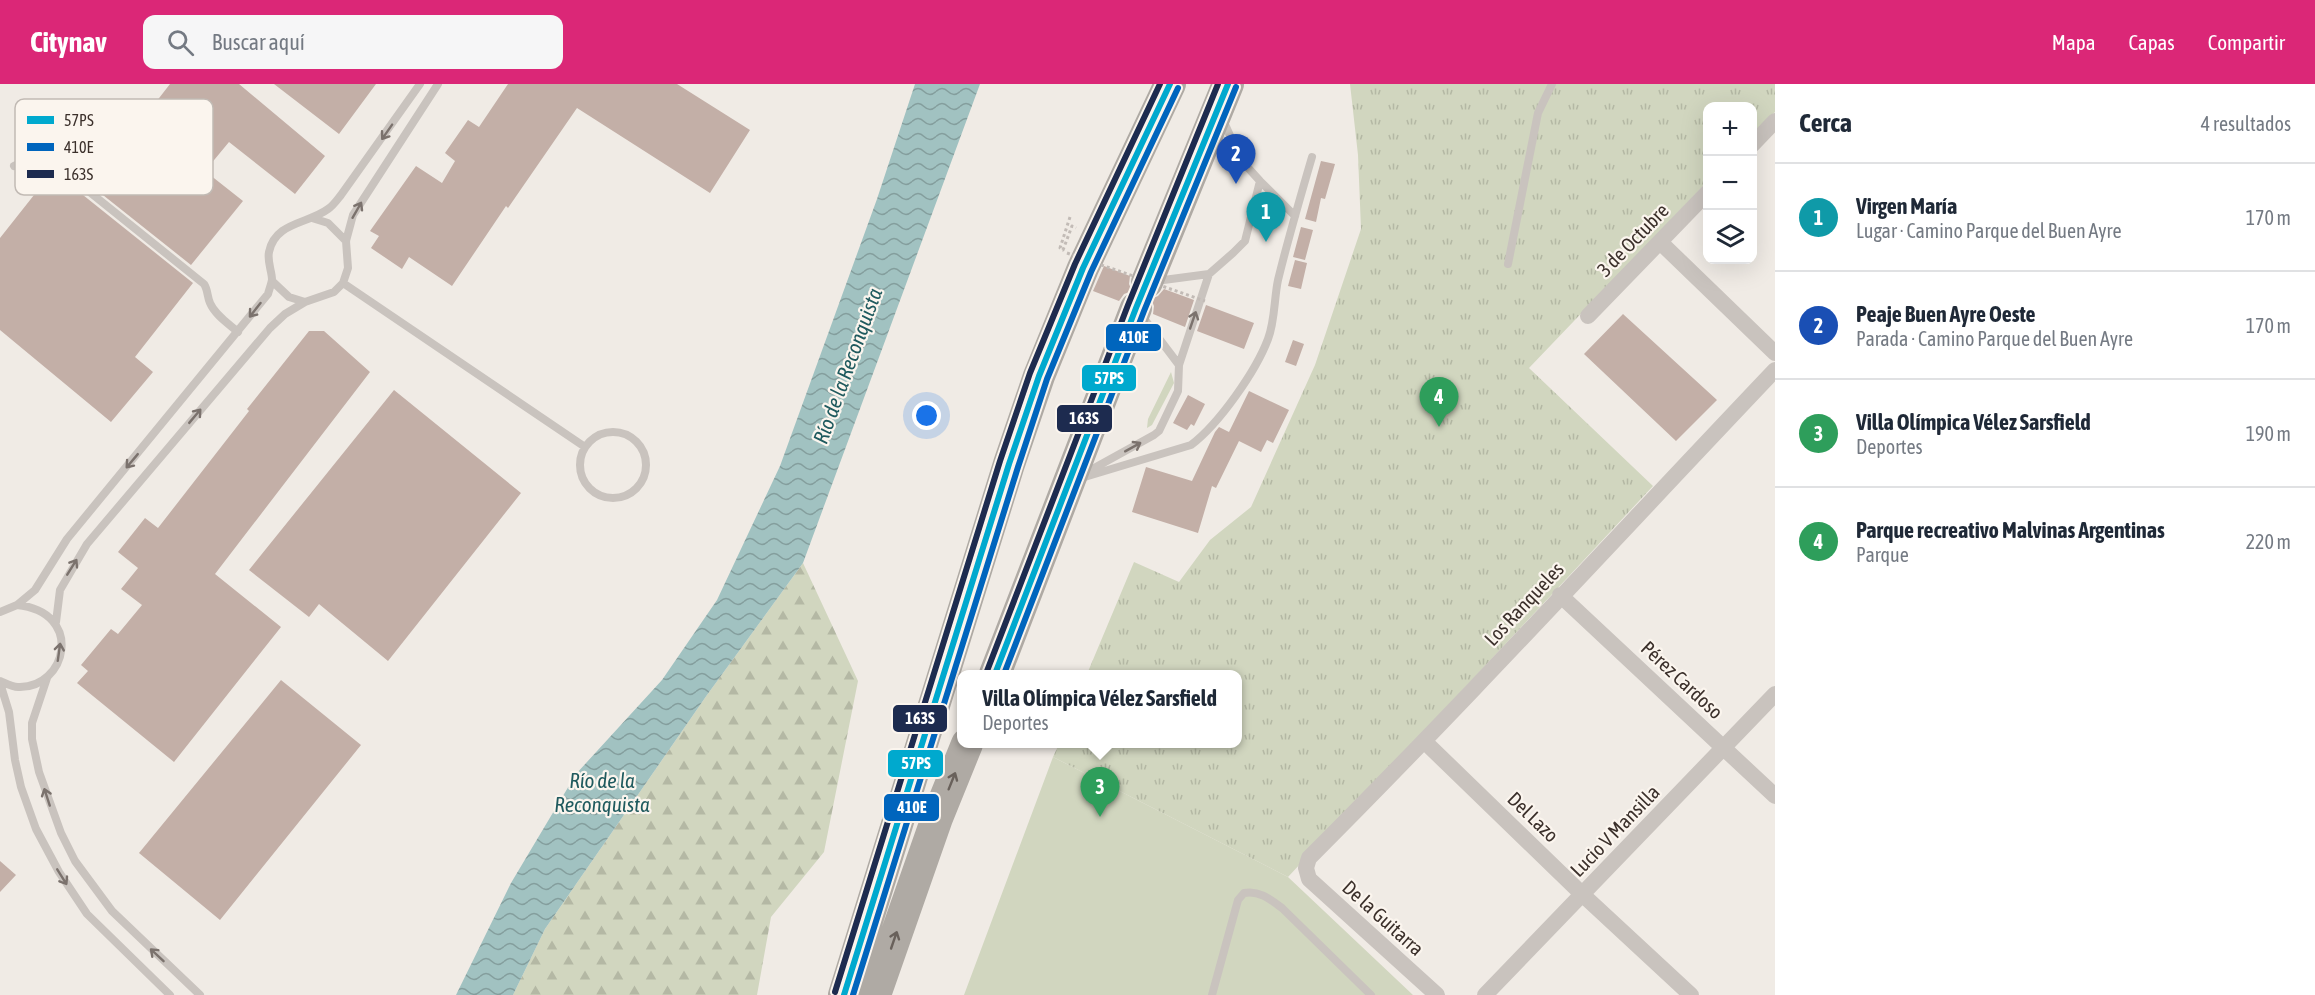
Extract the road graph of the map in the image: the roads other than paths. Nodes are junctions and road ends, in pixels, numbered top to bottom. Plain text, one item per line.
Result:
1 (420, 84) edge
2 (438, 84) edge
3 (1170, 84) edge
4 (1552, 84) edge
5 (1223, 96) edge
6 (1775, 121) edge
7 (1757, 140) edge
8 (1312, 157) dead end
9 (1260, 181) junction
10 (93, 195) edge
11 (1703, 196) edge
12 (1295, 216) junction
13 (312, 218) junction
14 (346, 241) junction
15 (1660, 242) junction
16 (1509, 264) dead end
17 (1209, 274) junction
18 (272, 281) junction
19 (343, 283) junction
20 (1141, 295) junction
21 (305, 302) junction
22 (1588, 316) dead end
23 (238, 332) junction
24 (1775, 353) edge
25 (1179, 365) junction
26 (1775, 370) edge
27 (585, 447) junction
28 (1070, 482) junction
29 (1560, 595) junction
30 (17, 605) junction
31 (0, 612) edge
32 (56, 622) junction
33 (997, 670) edge
34 (47, 678) junction
35 (0, 682) edge
36 (1775, 694) edge
37 (1425, 742) junction
38 (965, 748) edge
39 (1724, 748) junction
40 (1775, 796) edge
41 (1306, 868) joint
42 (1583, 895) junction
43 (170, 995) edge
44 (200, 995) edge
45 (844, 995) edge
46 (875, 995) edge
47 (1212, 995) edge
48 (1371, 995) edge
49 (1437, 995) edge
50 (1485, 995) edge
51 (1691, 995) edge

1 -> 13 lane
14 -> 2 lane
3 - 45 highway
4 - 16 lane
5 - 9 lane
5 - 20 highway
6 - 7 street
8 - 12 lane
9 - 12 lane
9 - 17 lane
10 - 23 lane
11 - 15 street, 3 de Octubre
12 - 28 lane
13 - 14 lane
13 - 18 lane
14 - 19 lane
15 - 22 street, 3 de Octubre
15 - 24 street
17 - 20 lane
25 -> 17 lane
18 - 21 lane
18 -> 23 lane
19 - 21 lane
19 - 27 lane
20 - 25 lane
20 - 28 highway
32 -> 21 lane
23 -> 30 lane
28 -> 25 lane
26 - 29 street, Los Ranqueles
27 - 27 lane
28 - 33 highway
29 - 37 street, Los Ranqueles
29 - 39 street, Pérez Cardoso
30 - 31 lane
30 - 32 lane
34 -> 32 lane
34 - 35 lane
44 -> 34 lane
35 -> 43 lane
36 - 39 street, Lucio V Mansilla
37 - 41 street, Los Ranqueles
37 - 42 street, Del Lazo
46 -> 38 highway
39 - 40 street, Pérez Cardoso
39 - 42 street, Lucio V Mansilla
41 - 49 street, De la Guitarra
42 - 50 street, Lucio V Mansilla
42 - 51 street, Del Lazo
47 - 48 lane

